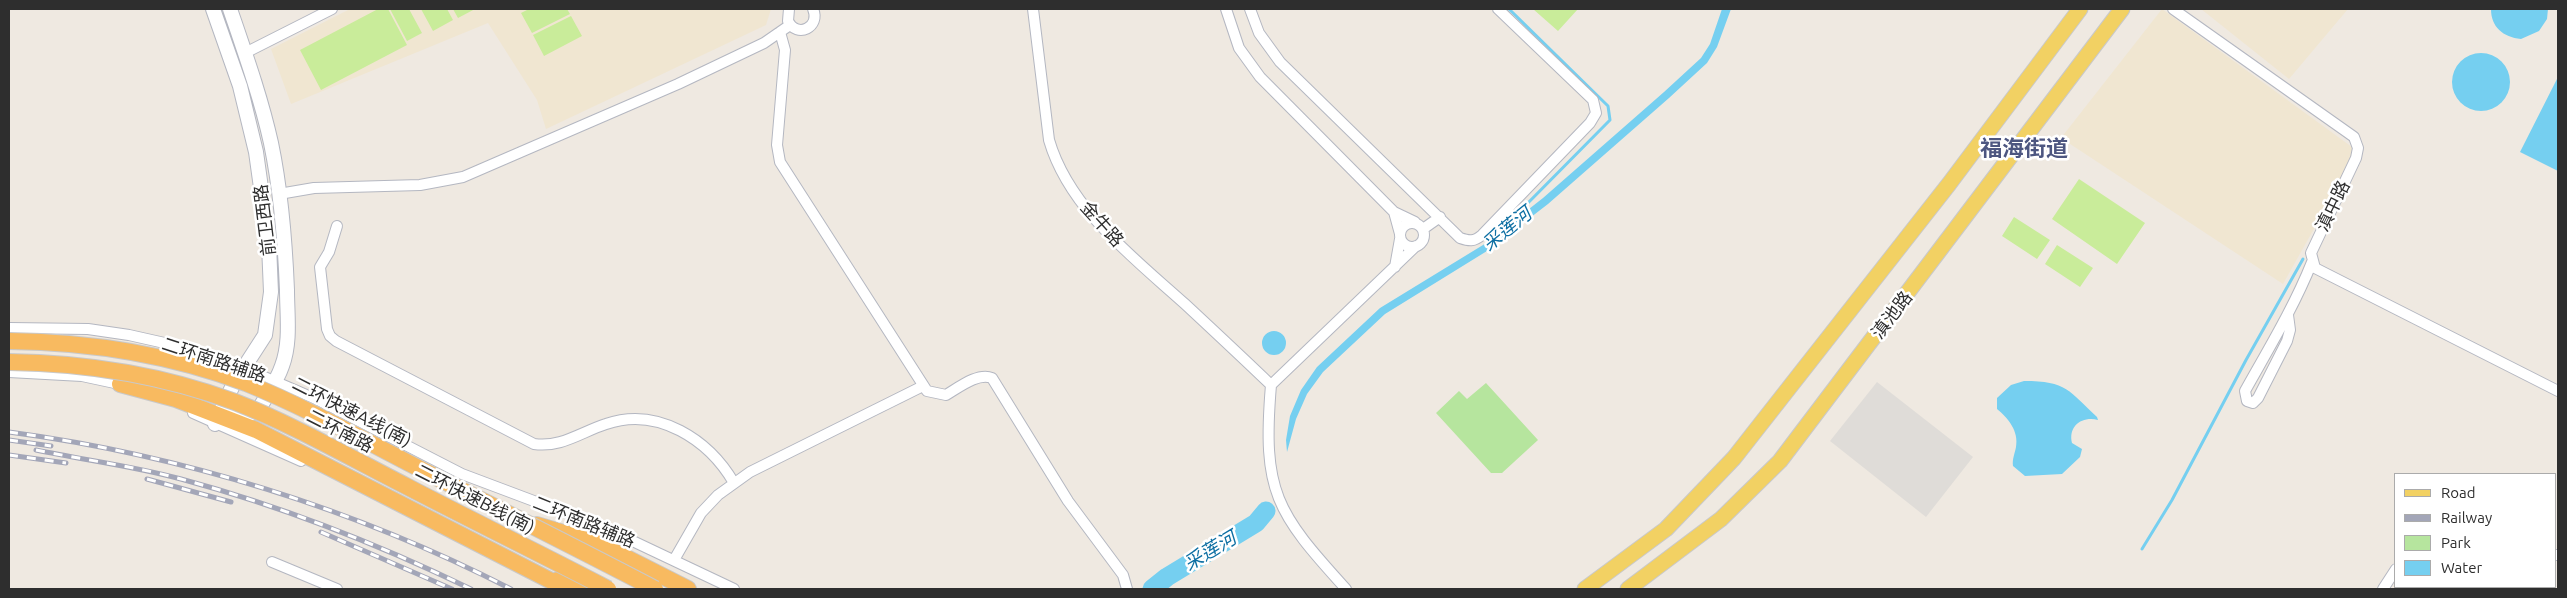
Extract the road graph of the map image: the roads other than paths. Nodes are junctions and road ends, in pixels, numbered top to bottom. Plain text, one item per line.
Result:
1 (213, 9) edge
2 (230, 9) edge
3 (332, 9) edge
4 (789, 9) edge
5 (815, 9) edge
6 (1033, 9) edge
7 (1226, 9) edge
8 (1250, 9) edge
9 (1498, 9) edge
10 (2080, 9) edge
11 (2122, 9) edge
12 (2173, 9) edge
13 (790, 25) junction
14 (780, 32) junction
15 (245, 53) junction
16 (279, 194) junction
17 (1394, 212) junction
18 (1440, 217) junction
19 (337, 226) dead end
20 (1420, 227) junction
21 (1400, 236) junction
22 (1416, 246) junction
23 (2312, 262) junction
24 (1395, 267) junction
25 (2288, 315) junction
26 (9, 328) edge
27 (9, 342) edge
28 (9, 361) edge
29 (243, 368) junction
30 (9, 372) edge
31 (276, 381) junction
32 (234, 383) junction
33 (120, 384) joint
34 (1271, 385) junction
35 (923, 386) junction
36 (2558, 392) edge
37 (267, 396) junction
38 (259, 409) junction
39 (221, 411) junction
40 (734, 483) junction
41 (506, 513) junction
42 (524, 546) junction
43 (501, 555) junction
44 (674, 560) junction
45 (272, 562) dead end
46 (2394, 572) edge
47 (338, 589) edge
48 (566, 589) edge
49 (592, 589) edge
50 (596, 589) edge
51 (608, 589) edge
52 (614, 589) edge
53 (647, 589) edge
54 (654, 589) edge
55 (688, 589) edge
56 (734, 589) edge
57 (1127, 589) edge
58 (1346, 589) edge
59 (1585, 589) edge
60 (1628, 589) edge
61 (2383, 589) edge

1 - 29 main road, 前卫西路
2 - 15 main road, 前卫西路
3 - 15 street
4 - 13 street
5 - 13 street
6 - 34 street, 金牛路
7 - 17 street
8 - 18 street
9 - 18 street
10 - 59 main road, 滇池路
11 - 60 main road, 滇池路
12 - 23 street, 滇中路
13 - 14 street
14 - 16 street
14 - 35 street
15 - 16 main road, 前卫西路
16 - 31 main road, 前卫西路
17 - 20 street
17 - 21 street
18 - 20 street
19 - 40 street
20 - 21 street
20 - 22 street
21 - 22 street
21 - 24 street
22 - 24 street
23 - 25 street, 滇中路
23 - 36 street
24 - 34 street
25 - 25 street, 滇中路
26 - 29 street, 二环南路辅路
27 - 32 main road, 二环南路
27 - 41 highway, 二环快速A线(南), bridge
28 - 39 main road, 二环南路
28 - 42 highway, 二环快速B线(南), bridge
29 - 31 street, 二环南路辅路
29 - 32 main road, 前卫西路
30 - 33 street
31 - 37 main road, 前卫西路
31 - 44 street, 二环南路辅路
32 - 37 main road, 二环南路
32 - 39 main road, 前卫西路
33 - 39 highway
34 - 58 street
35 - 40 street
35 - 57 street
37 - 38 main road, 前卫西路
37 - 53 main road, 二环南路
38 - 39 main road, 二环南路
38 - 52 main road, 二环南路
39 - 43 highway
39 - 48 street
40 - 44 street
41 - 54 highway, 二环快速A线(南), bridge
41 - 55 highway, bridge
42 - 50 highway, bridge
42 - 51 highway, 二环快速B线(南), bridge
43 - 48 highway
43 - 49 highway
44 - 56 street, 二环南路辅路
45 - 47 street
46 - 61 street

